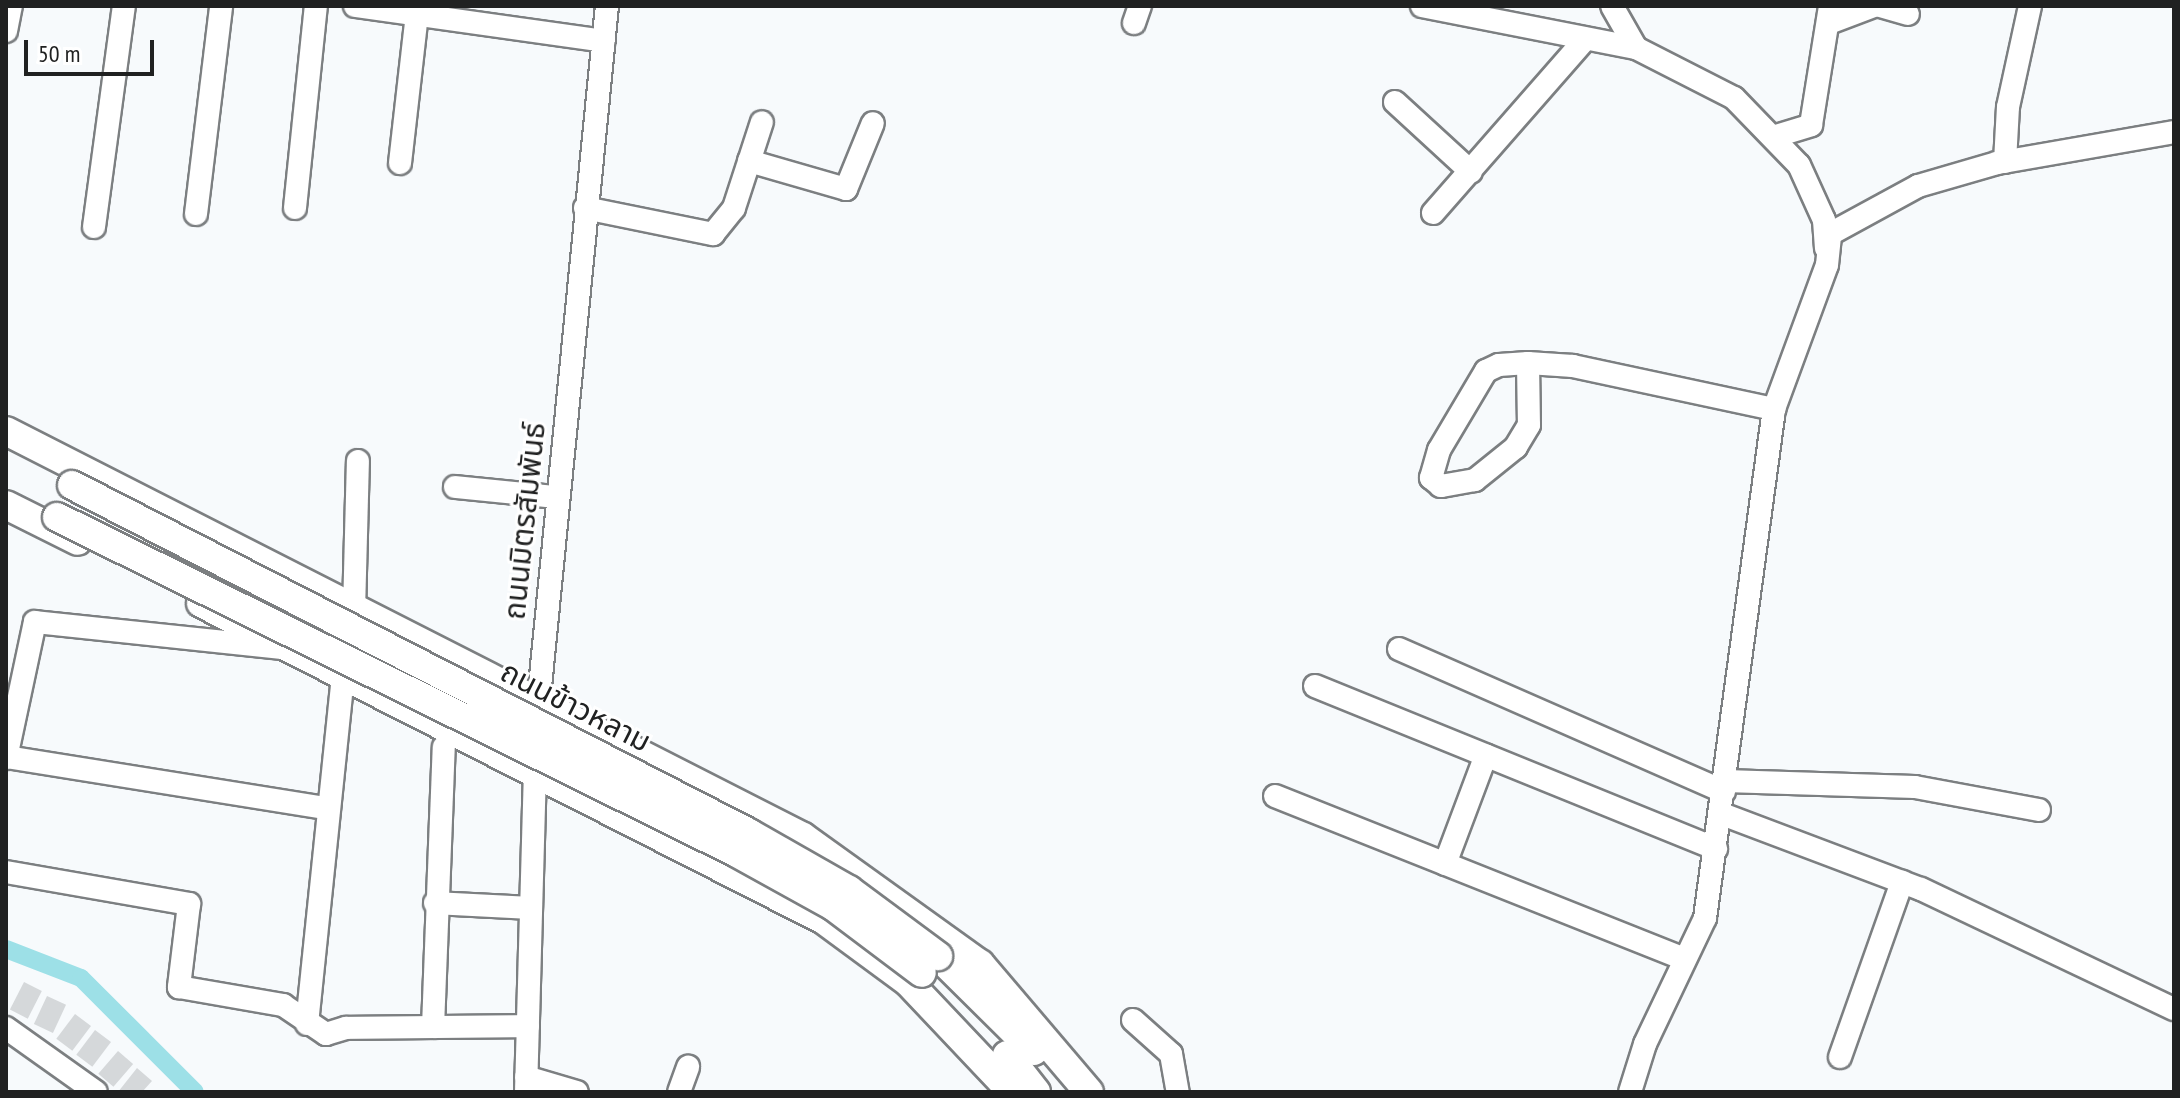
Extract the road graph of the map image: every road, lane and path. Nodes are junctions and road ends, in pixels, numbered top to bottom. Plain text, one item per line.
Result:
1 (11, 6) edge
2 (124, 6) edge
3 (221, 6) edge
4 (316, 6) edge
5 (355, 6) edge
6 (1422, 6) edge
7 (1612, 6) edge
8 (1874, 6) edge
9 (1880, 6) edge
10 (2030, 6) edge
11 (417, 10) edge
12 (1830, 14) edge
13 (1908, 14) dead end
14 (605, 24) edge
15 (6, 31) edge
16 (1586, 38) junction
17 (1636, 48) junction
18 (1395, 102) dead end
19 (762, 122) dead end
20 (873, 123) dead end
21 (2174, 132) edge
22 (1776, 136) junction
23 (749, 161) junction
24 (2005, 162) junction
25 (400, 163) dead end
26 (1471, 172) junction
27 (295, 208) dead end
28 (585, 208) junction
29 (1433, 213) dead end
30 (196, 214) dead end
31 (94, 227) dead end
32 (1827, 265) junction
33 (1528, 363) junction
34 (1774, 409) junction
35 (6, 431) edge
36 (6, 452) edge
37 (358, 461) dead end
38 (455, 487) dead end
39 (6, 491) edge
40 (556, 497) junction
41 (6, 505) edge
42 (257, 560) junction
43 (354, 611) junction
44 (229, 617) junction
45 (431, 648) junction
46 (290, 649) junction
47 (1399, 649) dead end
48 (343, 674) junction
49 (1315, 686) dead end
50 (395, 701) junction
51 (538, 703) junction
52 (444, 747) dead end
53 (639, 750) junction
54 (1486, 755) junction
55 (6, 758) edge
56 (535, 768) junction
57 (1275, 796) dead end
58 (1724, 796) junction
59 (326, 808) junction
60 (615, 810) junction
61 (2039, 810) dead end
62 (803, 837) junction
63 (1716, 849) junction
64 (1445, 864) junction
65 (6, 872) edge
66 (1902, 882) junction
67 (784, 896) junction
68 (435, 903) junction
69 (530, 908) junction
70 (1684, 959) junction
71 (930, 964) junction
72 (2174, 1009) edge
73 (1133, 1020) dead end
74 (307, 1024) junction
75 (528, 1026) junction
76 (433, 1027) junction
77 (6, 1028) edge
78 (1840, 1057) dead end
79 (688, 1067) dead end
80 (526, 1084) edge
81 (96, 1092) edge
82 (577, 1092) edge
83 (679, 1092) edge
84 (1012, 1092) edge
85 (1036, 1092) edge
86 (1064, 1092) edge
87 (1089, 1092) edge
88 (1178, 1092) edge
89 (1630, 1092) edge

1 - 15 street
2 - 31 street
3 - 30 street
4 - 27 street
5 - 11 street
6 - 16 street
7 - 17 street
8 - 12 street
9 - 13 street
10 - 24 street
11 - 14 street
11 - 25 street
12 - 22 street
14 - 28 street, ถนนมิตรสัมพันธ์
16 - 17 street
16 - 26 street
17 - 22 street
18 - 26 street
19 - 23 street
20 - 23 street
21 - 24 street
22 - 32 street
23 - 28 street
24 - 32 street
26 - 29 street
28 - 40 street, ถนนมิตรสัมพันธ์
32 - 34 street
33 - 33 street
33 - 34 street
34 - 58 street
35 - 42 main road
36 - 71 main road, ถนนข้าวหลาม, bridge
37 - 43 street
38 - 40 street
39 - 71 main road, ถนนข้าวหลาม, bridge
40 - 51 street, ถนนมิตรสัมพันธ์
41 - 44 main road
42 - 43 main road
42 - 44 main road
43 - 45 main road
44 - 46 main road
45 - 50 main road
45 - 51 main road
46 - 48 main road
46 - 55 street
47 - 58 street
48 - 50 main road
48 - 59 street
49 - 54 street
50 - 56 main road
51 - 53 main road
51 - 56 street, ถนนมิตรสัมพันธ์
52 - 68 street
53 - 60 main road
53 - 62 main road
54 - 63 street
54 - 64 street
55 - 59 street
56 - 60 main road
56 - 69 street, ถนนมิตรสัมพันธ์
57 - 64 street
58 - 61 street
58 - 63 street
58 - 66 street
59 - 74 street
60 - 67 main road
62 - 67 main road
62 - 87 main road
63 - 70 street
64 - 70 street
65 - 74 street
66 - 72 street
66 - 78 street
67 - 84 main road
68 - 69 street
68 - 76 street
69 - 75 street, ถนนมิตรสัมพันธ์
70 - 89 street
71 - 85 main road, ถนนข้าวหลาม
71 - 86 main road, ถนนข้าวหลาม
73 - 88 street
74 - 76 street
75 - 76 street
75 - 80 street, ถนนมิตรสัมพันธ์
77 - 81 street
79 - 83 street
80 - 82 street

